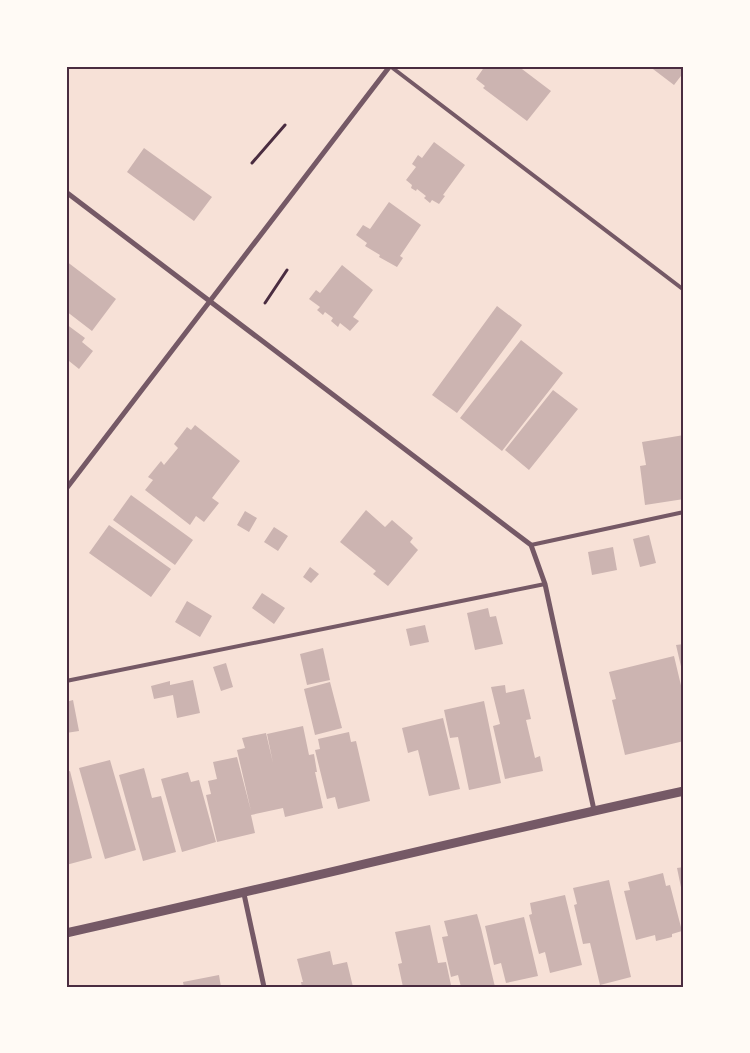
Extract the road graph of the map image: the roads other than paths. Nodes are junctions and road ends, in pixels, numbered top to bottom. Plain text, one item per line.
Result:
1 (390, 66) edge
2 (66, 192) edge
3 (684, 290) edge
4 (210, 301) junction
5 (66, 489) edge
6 (684, 512) edge
7 (531, 545) junction
8 (546, 584) junction
9 (66, 681) edge
10 (684, 791) edge
11 (594, 810) junction
12 (244, 894) junction
13 (66, 933) edge
14 (264, 987) edge

1 - 3 lane
1 - 4 street
2 - 4 street
4 - 5 street
4 - 7 street
6 - 7 lane
7 - 8 street
8 - 9 lane
8 - 11 street
10 - 11 street
11 - 12 street
12 - 13 street
12 - 14 street

